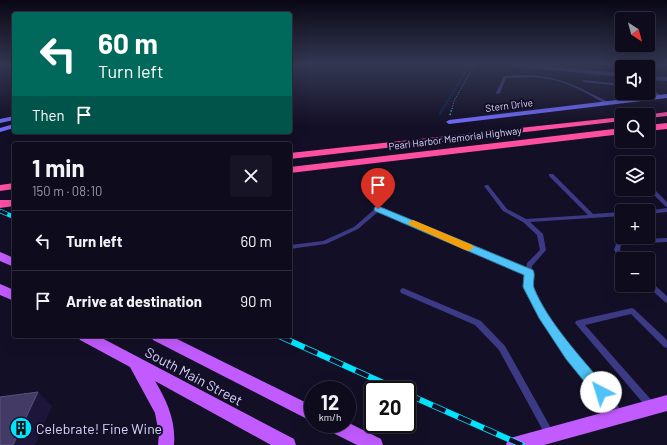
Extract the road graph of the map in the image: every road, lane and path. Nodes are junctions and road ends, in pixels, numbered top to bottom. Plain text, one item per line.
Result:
1 (463, 85) edge
2 (502, 85) edge
3 (571, 85) edge
4 (655, 92) edge
5 (498, 93) dead end
6 (664, 97) edge
7 (607, 103) junction
8 (667, 114) edge
9 (655, 115) edge
10 (12, 118) edge
11 (615, 120) edge
12 (0, 121) edge
13 (449, 122) joint
14 (667, 126) edge
15 (12, 127) edge
16 (655, 127) edge
17 (0, 130) edge
18 (615, 132) edge
19 (292, 156) edge
20 (292, 170) edge
21 (551, 175) dead end
22 (486, 186) dead end
23 (655, 193) edge
24 (12, 203) edge
25 (0, 204) edge
26 (667, 205) edge
27 (667, 210) edge
28 (655, 211) edge
29 (615, 214) edge
30 (592, 216) junction
31 (525, 221) junction
32 (667, 240) edge
33 (292, 247) edge
34 (618, 252) edge
35 (0, 256) edge
36 (12, 262) edge
37 (529, 273) junction
38 (0, 288) edge
39 (655, 289) edge
40 (403, 291) dead end
41 (12, 295) edge
42 (667, 300) edge
43 (89, 338) edge
44 (162, 338) edge
45 (667, 345) edge
46 (136, 364) junction
47 (659, 405) edge
48 (304, 409) edge
49 (621, 416) junction
50 (352, 433) edge
51 (550, 435) junction
52 (166, 445) edge
53 (288, 445) edge
54 (375, 445) edge
55 (514, 445) edge

1 - 13 path
2 - 5 lane
3 - 7 lane
4 - 6 lane
6 - 7 street, Stern Drive
7 - 13 street, Stern Drive
8 - 9 highway
10 - 12 street
11 - 19 highway, Pearl Harbor Memorial Highway
14 - 16 highway
15 - 17 street
18 - 20 highway, Pearl Harbor Memorial Highway
21 - 30 lane
22 - 31 lane
23 - 26 lane
24 - 25 highway
27 - 28 lane
29 - 30 lane
30 - 31 lane
31 - 37 lane
32 - 34 lane
33 - 37 lane
35 - 36 main road
37 - 49 lane
38 - 41 main road
39 - 42 lane
40 - 51 lane
43 - 46 main road, South Main Street
44 - 48 main road, South Main Street
45 - 47 lane
46 - 52 main road
46 - 53 main road, South Main Street
47 - 49 main road
49 - 51 main road
50 - 54 main road
51 - 55 main road

